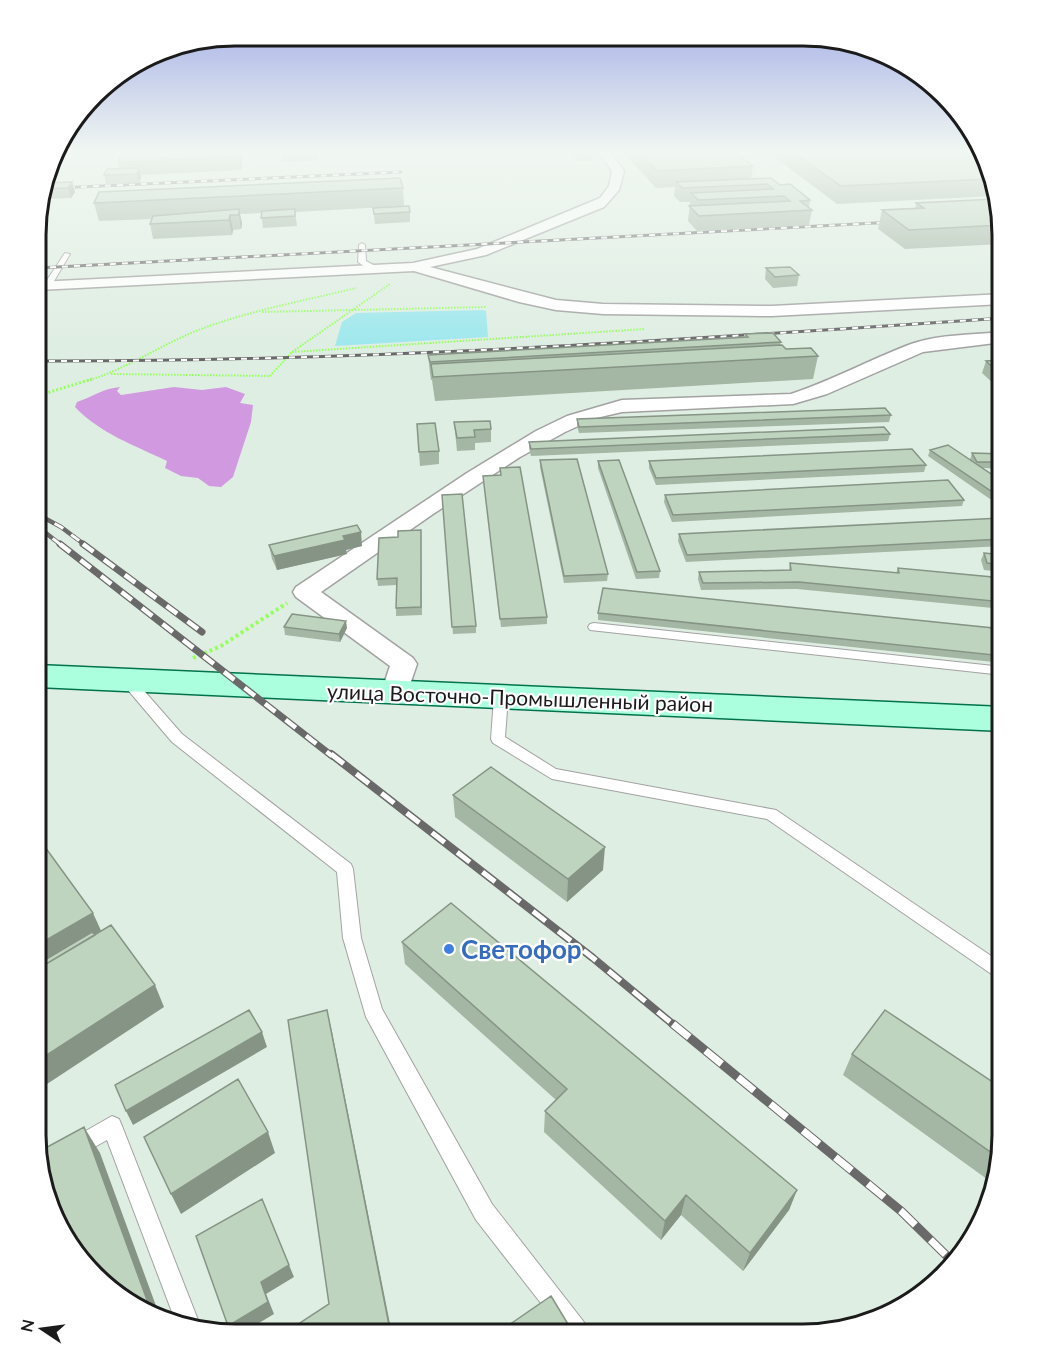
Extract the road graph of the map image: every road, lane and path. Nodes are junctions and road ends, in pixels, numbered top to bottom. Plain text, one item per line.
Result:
1 (570, 216) edge
2 (362, 245) dead end
3 (67, 254) dead end
4 (413, 272) junction
5 (379, 275) junction
6 (47, 280) edge
7 (47, 286) edge
8 (358, 287) dead end
9 (992, 299) edge
10 (496, 306) dead end
11 (353, 310) junction
12 (256, 312) junction
13 (992, 338) edge
14 (110, 374) junction
15 (47, 393) edge
16 (305, 592) junction
17 (594, 627) dead end
18 (191, 658) dead end
19 (992, 670) edge
20 (47, 676) edge
21 (127, 680) junction
22 (395, 693) junction
23 (501, 697) junction
24 (992, 718) edge
25 (992, 966) edge
26 (63, 1156) edge
27 (185, 1317) edge
28 (571, 1324) edge

1 - 4 street
2 - 5 lane
3 - 6 lane
4 - 5 street
4 - 5 path
4 - 9 street
4 - 11 path
5 - 7 street
8 - 12 path
10 - 11 path
11 - 12 path
11 - 14 path
12 - 14 path
13 - 16 street
14 - 15 path
16 - 18 path
16 - 22 street
17 - 19 lane
20 - 21 street, улица Восточно-Промышленный район
21 - 22 street, улица Восточно-Промышленный район
21 - 28 lane
22 - 23 street, улица Восточно-Промышленный район
23 - 24 street, улица Восточно-Промышленный район
23 - 25 lane
26 - 27 lane

